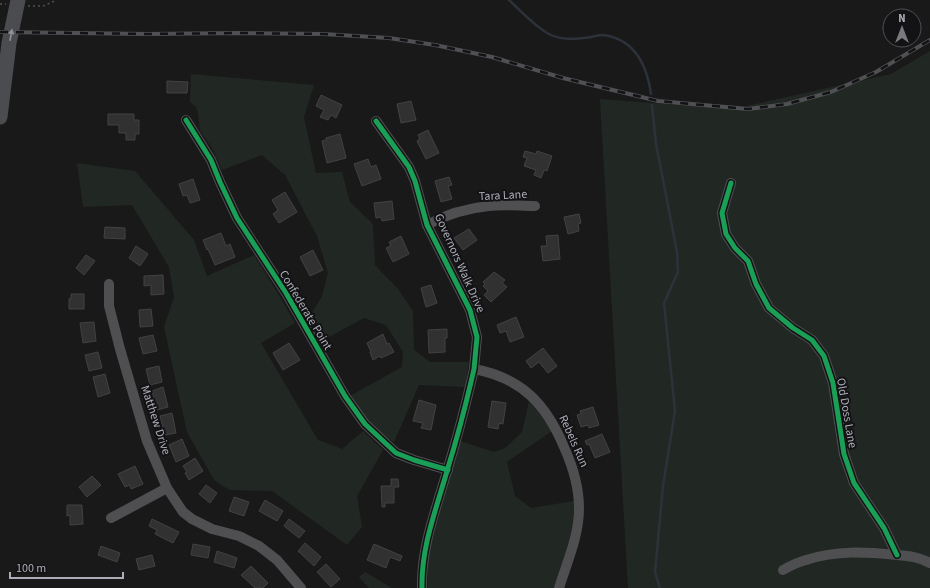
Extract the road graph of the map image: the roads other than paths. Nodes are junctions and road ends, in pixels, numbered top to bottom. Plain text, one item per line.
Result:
1 (18, 0) edge
2 (0, 117) edge
3 (186, 120) dead end
4 (376, 121) dead end
5 (731, 183) dead end
6 (535, 206) dead end
7 (427, 225) junction
8 (109, 284) dead end
9 (474, 369) junction
10 (448, 470) junction
11 (168, 488) junction
12 (111, 518) dead end
13 (897, 555) junction
14 (930, 563) edge
15 (783, 570) dead end
16 (302, 588) edge
17 (422, 588) edge
18 (559, 588) edge

2 -> 1 highway
3 - 10 street, Confederate Point
4 - 7 street, Governors Walk Drive
5 - 13 street, Old Doss Lane
6 - 7 street, Tara Lane
7 - 9 street, Governors Walk Drive
8 - 11 street, Matthew Drive
9 - 10 street, Governors Walk Drive
9 - 18 street, Rebels Run
10 - 17 street, Governors Walk Drive
11 - 12 street
11 - 16 street, Matthew Drive
13 - 14 street
13 - 15 street

